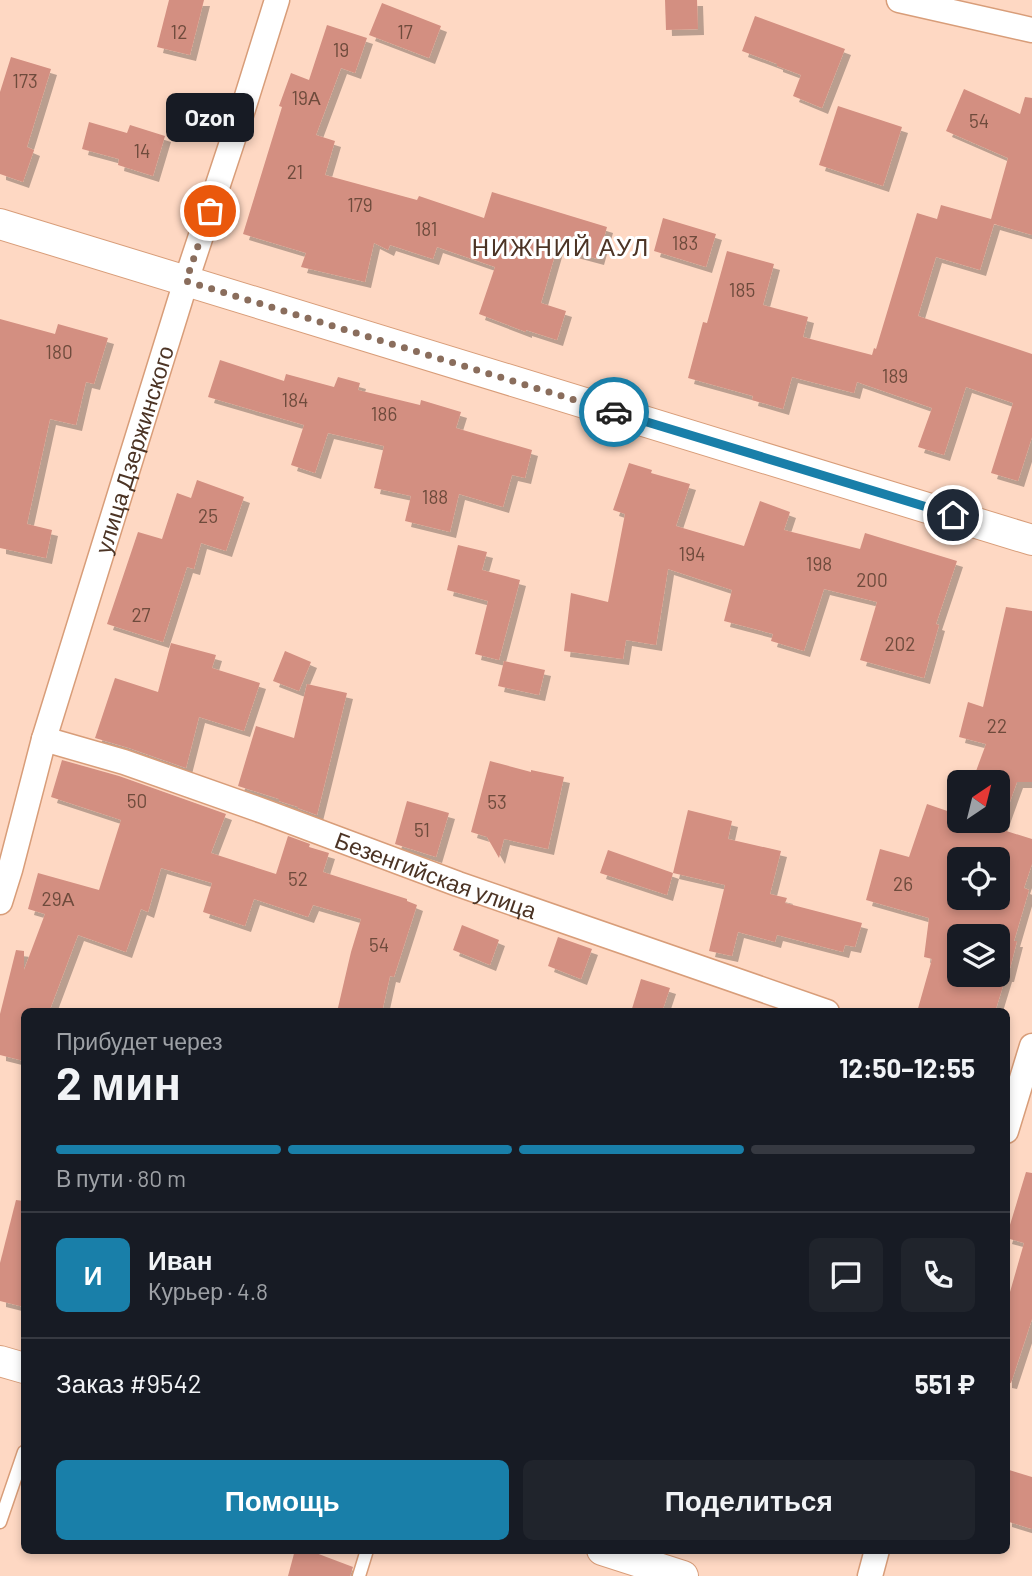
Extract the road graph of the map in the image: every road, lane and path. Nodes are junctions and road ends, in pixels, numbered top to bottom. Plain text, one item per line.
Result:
1 (277, 0) edge
2 (899, 0) edge
3 (1032, 30) edge
4 (0, 224) edge
5 (186, 281) junction
6 (1032, 540) edge
7 (44, 739) junction
8 (5, 869) edge
9 (0, 902) edge
10 (815, 1008) edge
11 (1032, 1046) edge
12 (1021, 1069) edge
13 (1010, 1114) edge
14 (0, 1361) edge
15 (21, 1367) edge
16 (21, 1461) edge
17 (0, 1522) edge
18 (366, 1554) edge
19 (614, 1554) edge
20 (876, 1554) edge
21 (359, 1576) edge
22 (683, 1576) edge
23 (870, 1576) edge

1 - 5 street, улица Дзержинского
2 - 3 street
4 - 5 street
5 - 6 street
5 - 7 street, улица Дзержинского
7 - 8 street, улица Дзержинского
7 - 10 street, Безенгийская улица
8 - 9 street, улица Дзержинского
11 - 12 street
12 - 13 street
14 - 15 street
16 - 17 lane
18 - 21 lane
19 - 22 street
20 - 23 street

